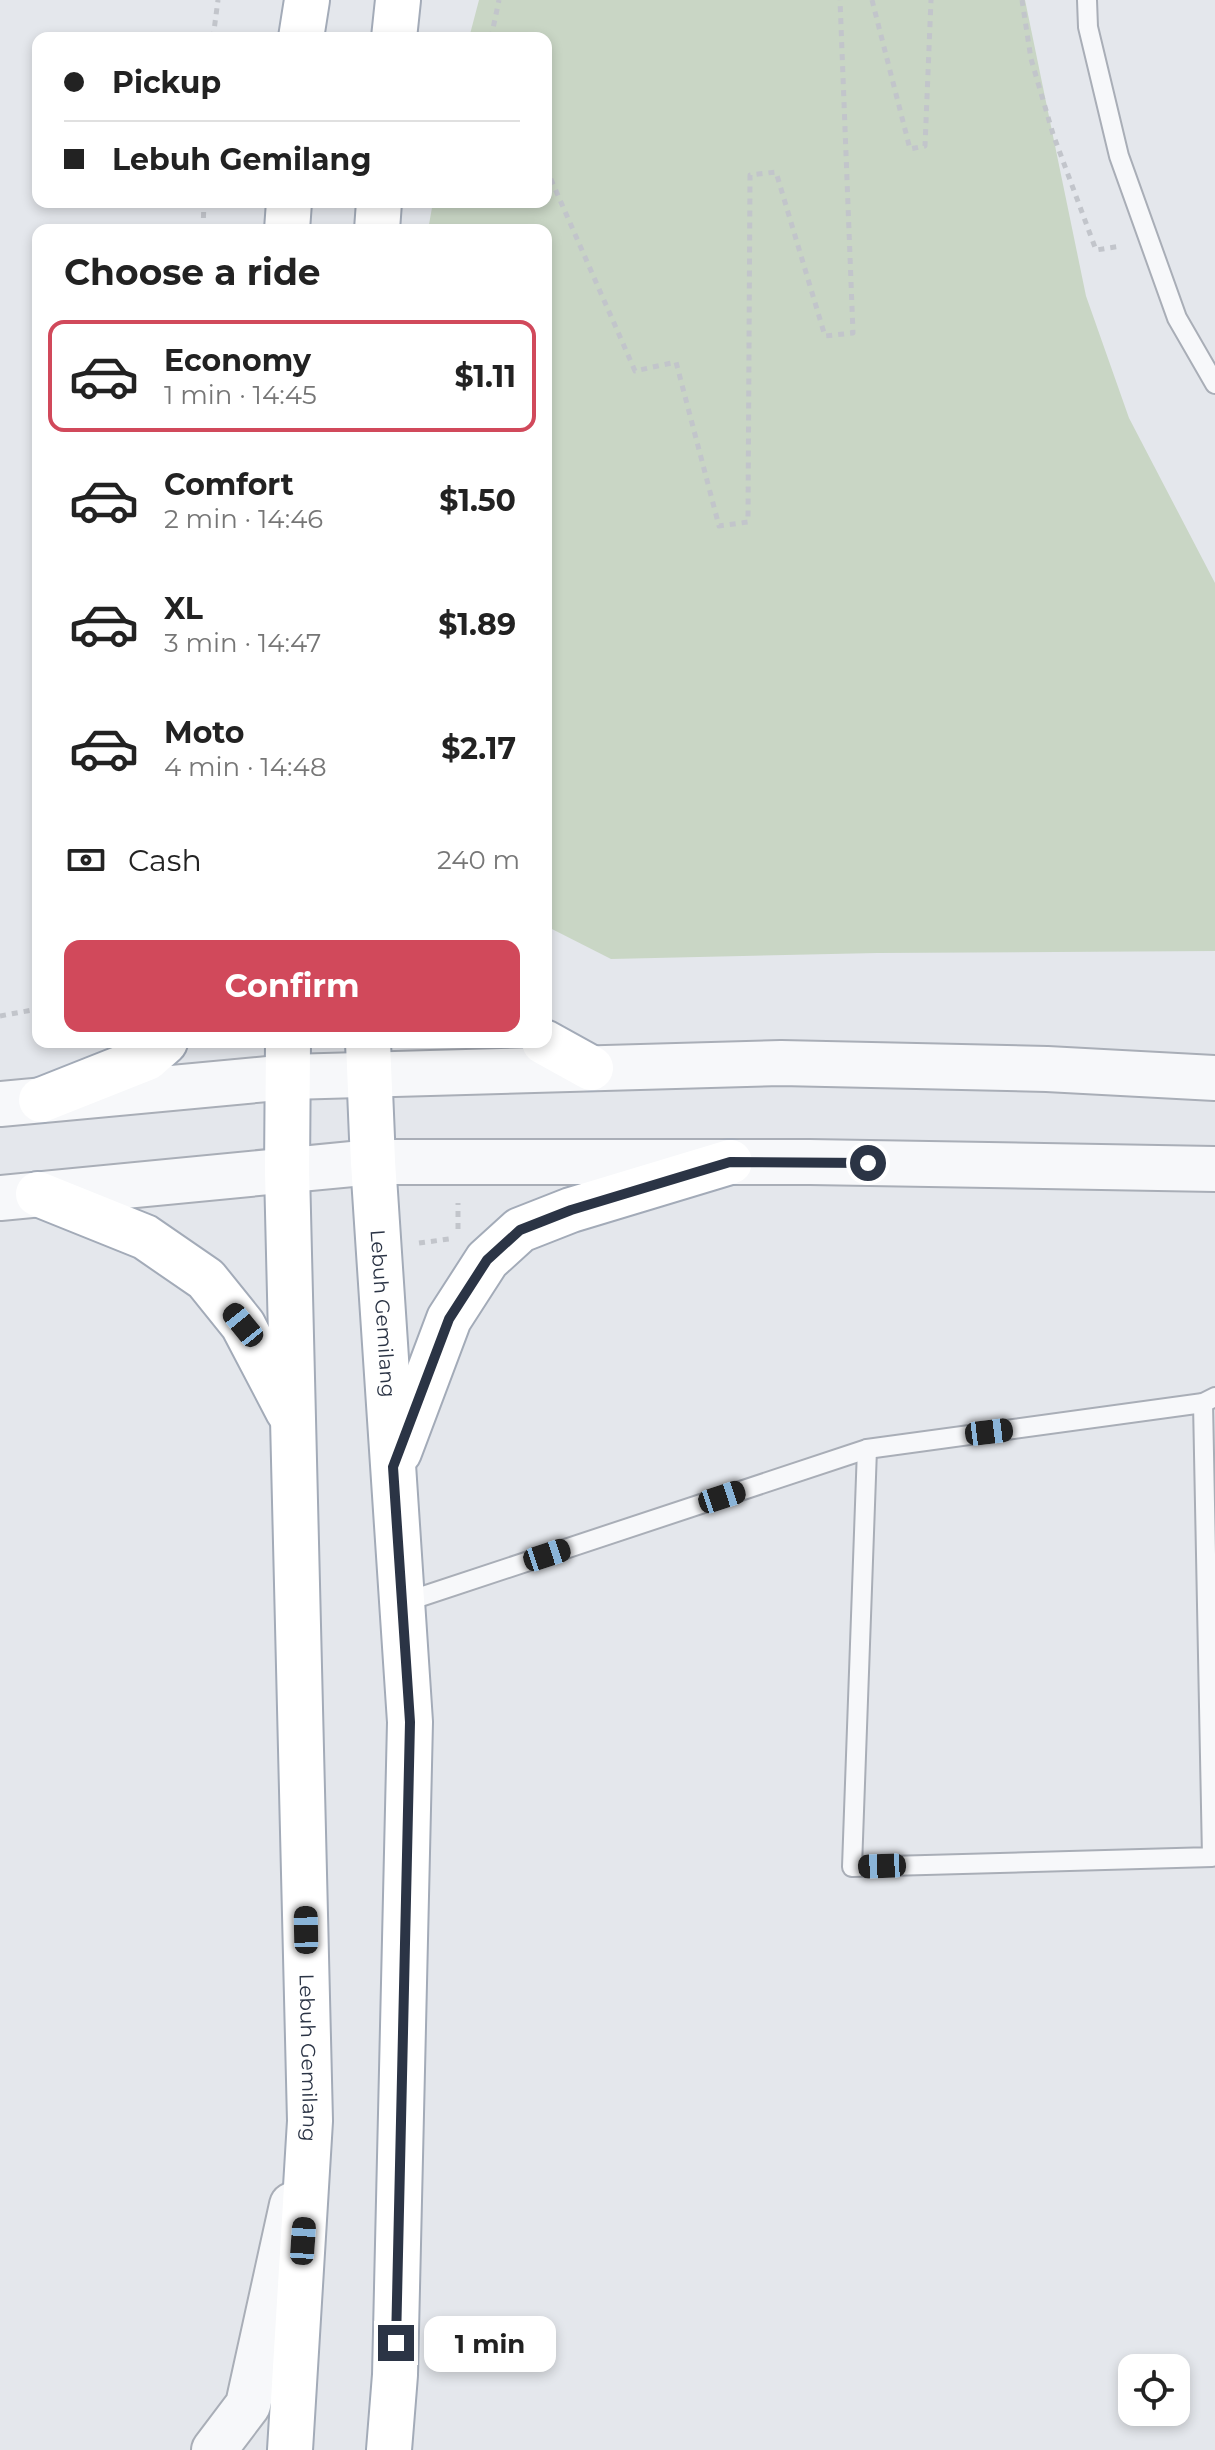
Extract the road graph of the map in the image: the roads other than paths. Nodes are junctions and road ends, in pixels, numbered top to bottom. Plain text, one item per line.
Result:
1 (307, 0) edge
2 (398, 0) edge
3 (1087, 0) edge
4 (302, 32) edge
5 (395, 32) edge
6 (1215, 384) edge
7 (552, 1046) edge
8 (158, 1048) edge
9 (368, 1058) edge
10 (288, 1060) edge
11 (591, 1068) junction
12 (1215, 1078) edge
13 (20, 1102) edge
14 (373, 1162) junction
15 (730, 1162) junction
16 (1215, 1169) edge
17 (287, 1171) junction
18 (19, 1196) edge
19 (1209, 1400) edge
20 (293, 1420) junction
21 (867, 1449) junction
22 (393, 1467) junction
23 (402, 1603) junction
24 (310, 2121) junction
25 (214, 2450) edge
26 (290, 2450) edge
27 (389, 2450) edge

1 - 4 main road
2 - 5 main road
3 - 6 lane
7 - 11 main road
8 - 13 main road
9 - 10 street
9 - 11 street
9 - 14 main road, Lebuh Gemilang
10 - 13 street
10 - 17 main road, Lebuh Gemilang
11 - 12 street
14 - 15 street
14 - 17 street
14 - 22 main road, Lebuh Gemilang
15 - 16 street
15 - 22 main road
17 - 18 street
17 - 20 main road, Lebuh Gemilang
18 - 20 main road
19 - 21 lane
19 - 21 lane
20 - 24 main road, Lebuh Gemilang
21 - 23 lane
22 - 23 main road, Lebuh Gemilang
23 - 27 main road, Lebuh Gemilang
24 - 25 street
24 - 26 main road, Lebuh Gemilang

